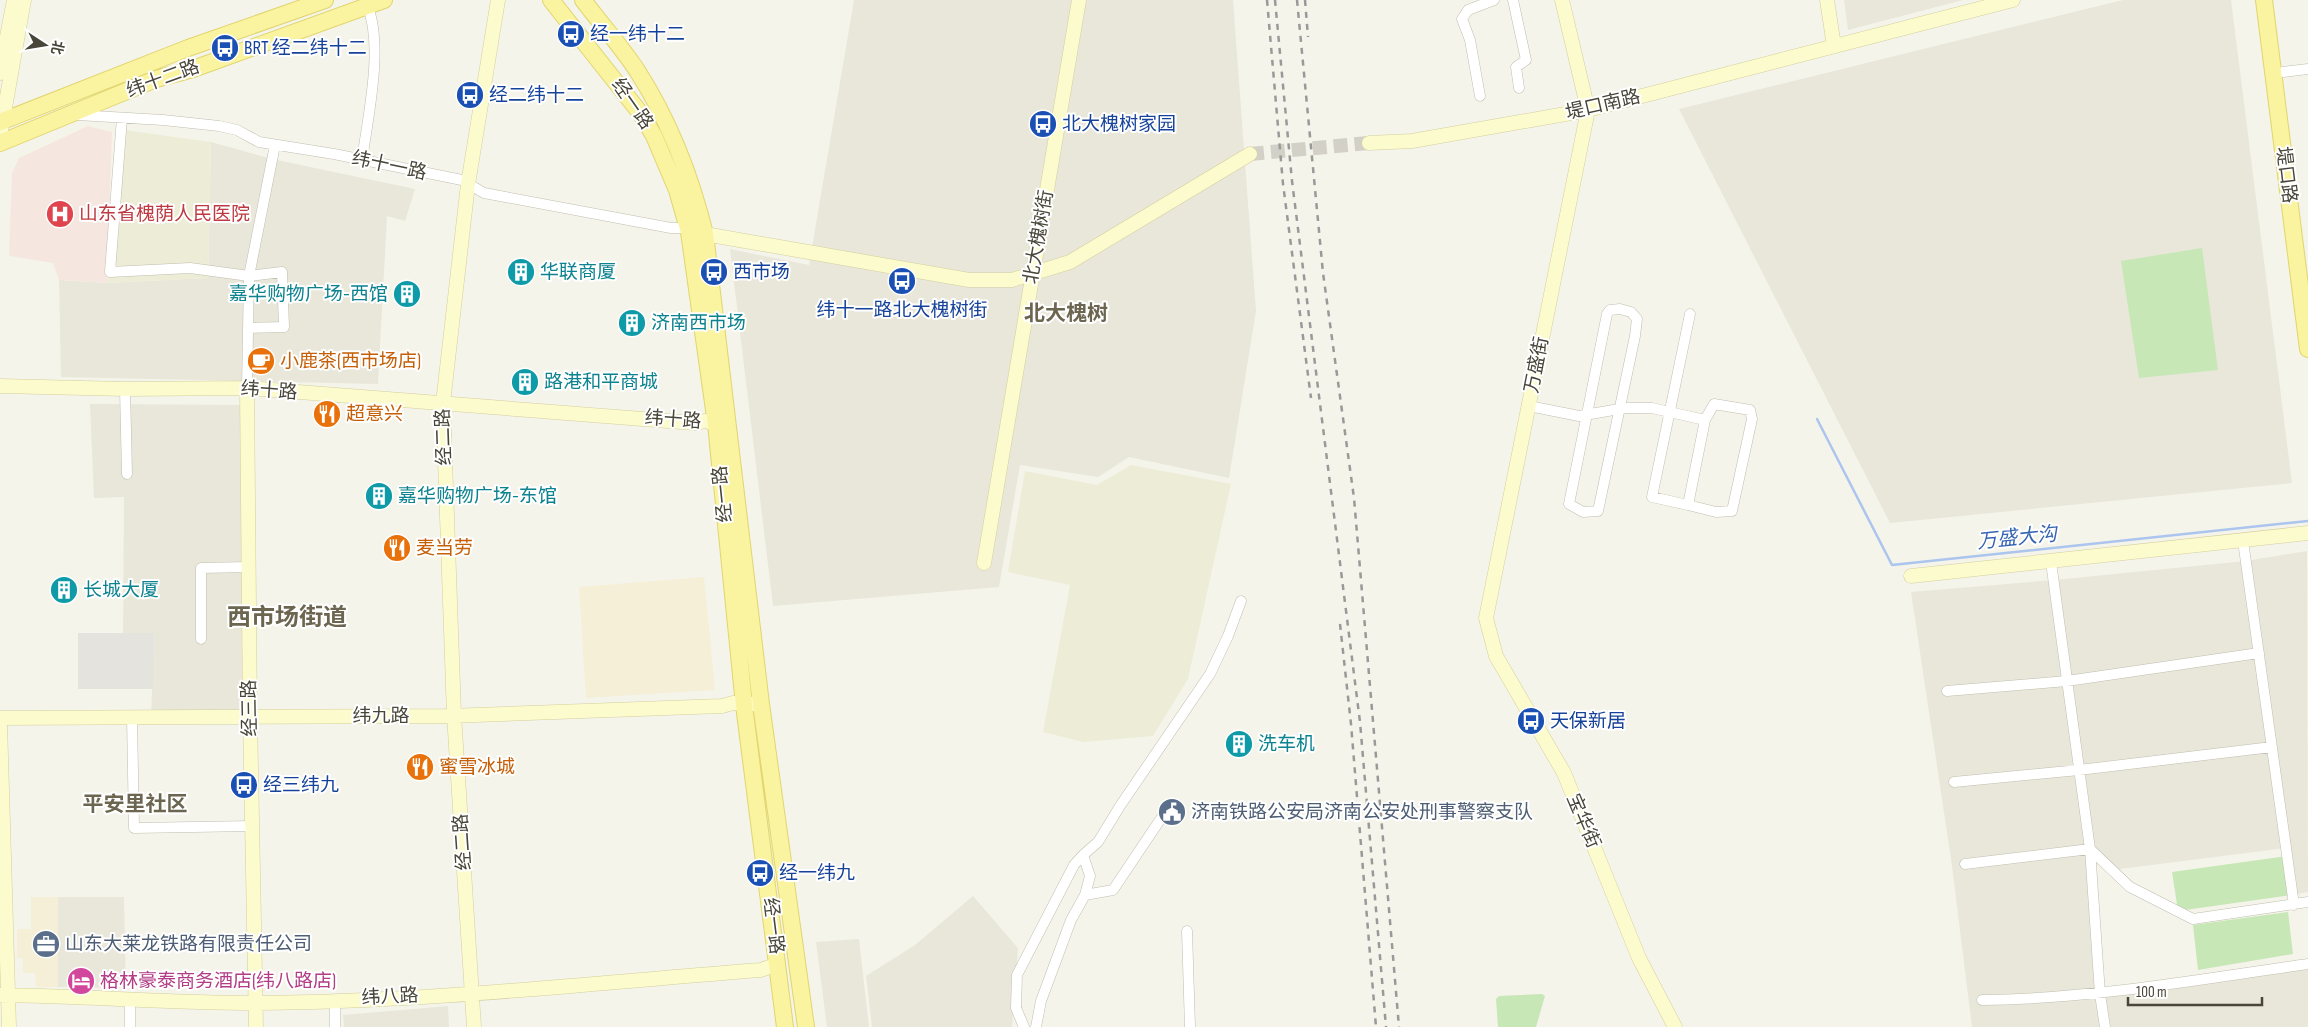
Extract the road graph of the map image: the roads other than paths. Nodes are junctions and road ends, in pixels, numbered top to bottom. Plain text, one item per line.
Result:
1 (14, 0) edge
2 (24, 0) edge
3 (325, 0) edge
4 (384, 0) edge
5 (489, 0) edge
6 (498, 0) edge
7 (552, 0) edge
8 (583, 0) edge
9 (1079, 0) edge
10 (1494, 0) edge
11 (1513, 0) edge
12 (1562, 0) edge
13 (1827, 0) edge
14 (2013, 0) edge
15 (2264, 0) edge
16 (2274, 0) edge
17 (367, 5) junction
18 (1834, 46) junction
19 (2308, 69) edge
20 (2283, 72) junction
21 (0, 73) edge
22 (1519, 88) dead end
23 (1480, 96) dead end
24 (1588, 110) junction
25 (70, 115) junction
26 (122, 118) junction
27 (1, 126) edge
28 (1369, 143) tunnel mouth
29 (0, 144) edge
30 (275, 144) junction
31 (1250, 154) tunnel mouth
32 (362, 160) junction
33 (465, 182) junction
34 (697, 233) junction
35 (2308, 266) edge
36 (1032, 275) junction
37 (250, 276) junction
38 (1690, 314) dead end
39 (248, 328) junction
40 (2308, 349) edge
41 (0, 386) edge
42 (125, 388) junction
43 (247, 388) junction
44 (440, 402) junction
45 (1529, 406) junction
46 (1619, 409) junction
47 (1669, 412) junction
48 (1587, 414) junction
49 (1705, 420) junction
50 (716, 424) junction
51 (127, 474) dead end
52 (1688, 505) junction
53 (2308, 533) edge
54 (2243, 540) junction
55 (2051, 562) junction
56 (984, 563) dead end
57 (248, 566) junction
58 (1911, 576) dead end
59 (1241, 602) dead end
60 (1486, 618) joint
61 (201, 639) dead end
62 (2259, 653) junction
63 (2067, 681) junction
64 (1947, 691) dead end
65 (761, 704) junction
66 (744, 705) junction
67 (250, 716) junction
68 (451, 716) junction
69 (132, 717) junction
70 (0, 718) edge
71 (0, 723) edge
72 (2272, 747) junction
73 (2079, 770) junction
74 (1954, 782) dead end
75 (1170, 805) dead end
76 (252, 826) junction
77 (2090, 849) junction
78 (1082, 855) junction
79 (1965, 864) dead end
80 (1085, 895) junction
81 (2308, 902) edge
82 (2294, 904) junction
83 (1187, 931) dead end
84 (2308, 964) edge
85 (778, 968) junction
86 (469, 993) junction
87 (2100, 994) junction
88 (4, 995) edge
89 (130, 999) junction
90 (335, 1000) junction
91 (1982, 1000) dead end
92 (256, 1003) junction
93 (9, 1027) edge
94 (130, 1027) edge
95 (256, 1027) edge
96 (336, 1027) edge
97 (467, 1027) edge
98 (474, 1027) edge
99 (785, 1027) edge
100 (806, 1027) edge
101 (1024, 1027) edge
102 (1036, 1027) edge
103 (1190, 1027) edge
104 (1675, 1027) edge
105 (2105, 1027) edge

1 - 21 street
2 - 27 street
3 - 27 main road, 纬十二路
4 - 17 main road, 纬十二路
5 - 33 street, 经二路
6 - 33 street, 经二路
7 - 34 main road, 经一路
8 - 34 main road, 经一路
9 - 36 street, 北大槐树街
10 - 23 street
11 - 22 street
12 - 24 street
13 - 18 street
14 - 18 street, 堤口南路
15 - 40 main road, 堤口路
16 - 20 main road, 堤口路
17 - 25 main road, 纬十二路
17 - 32 street
18 - 24 street, 堤口南路
19 - 20 street
20 - 35 main road, 堤口路
24 - 28 street, 堤口南路
24 - 45 street, 万盛街
25 - 26 street, 纬十一路
25 - 29 main road, 纬十二路
26 - 30 street, 纬十一路
26 - 37 street
30 - 32 street, 纬十一路
30 - 37 street
31 - 36 street
32 - 33 street, 纬十一路
33 - 34 street, 纬十一路
33 - 44 street, 经二路
34 - 36 street
34 - 50 main road, 经一路
34 - 65 main road, 经一路
36 - 56 street, 北大槐树街
37 - 39 street
37 - 39 street
38 - 47 street
39 - 43 street
41 - 42 street, 纬十路
42 - 43 street, 纬十路
42 - 51 street
43 - 44 street, 纬十路
43 - 57 street, 经三路
44 - 50 street, 纬十路
44 - 68 street, 经二路
45 - 48 street
45 - 60 street, 万盛街
46 - 47 street
46 - 48 street
46 - 48 street
46 - 48 street
47 - 49 street
47 - 52 street
49 - 52 street
49 - 52 street
50 - 66 main road, 经一路
53 - 54 street
54 - 55 street
54 - 62 street
55 - 58 street
55 - 63 street
57 - 61 street
57 - 67 street, 经三路
59 - 78 street
60 - 104 street, 宝华街
62 - 63 street
62 - 72 street
63 - 64 street
63 - 73 street
65 - 66 street, 纬九路
65 - 100 main road, 经一路
66 - 68 street, 纬九路
66 - 85 main road, 经一路
67 - 68 street, 纬九路
67 - 69 street, 纬九路
67 - 76 street, 经三路
68 - 86 street, 经二路
69 - 70 street, 纬九路
69 - 76 street
71 - 88 street
72 - 73 street
72 - 82 street
73 - 74 street
73 - 77 street
75 - 80 street
76 - 92 street, 经三路
77 - 79 street
77 - 82 street
77 - 87 street
78 - 80 street
78 - 101 street
80 - 102 street
81 - 82 street
83 - 103 street
84 - 87 street
85 - 86 street, 纬八路
85 - 99 main road, 经一路
86 - 90 street, 纬八路
86 - 97 street, 经二路
86 - 98 street, 经二路
87 - 91 street
87 - 105 street
88 - 89 street, 纬八路
88 - 93 street
89 - 92 street, 纬八路
89 - 94 street
90 - 92 street, 纬八路
90 - 96 street
92 - 95 street, 经三路

